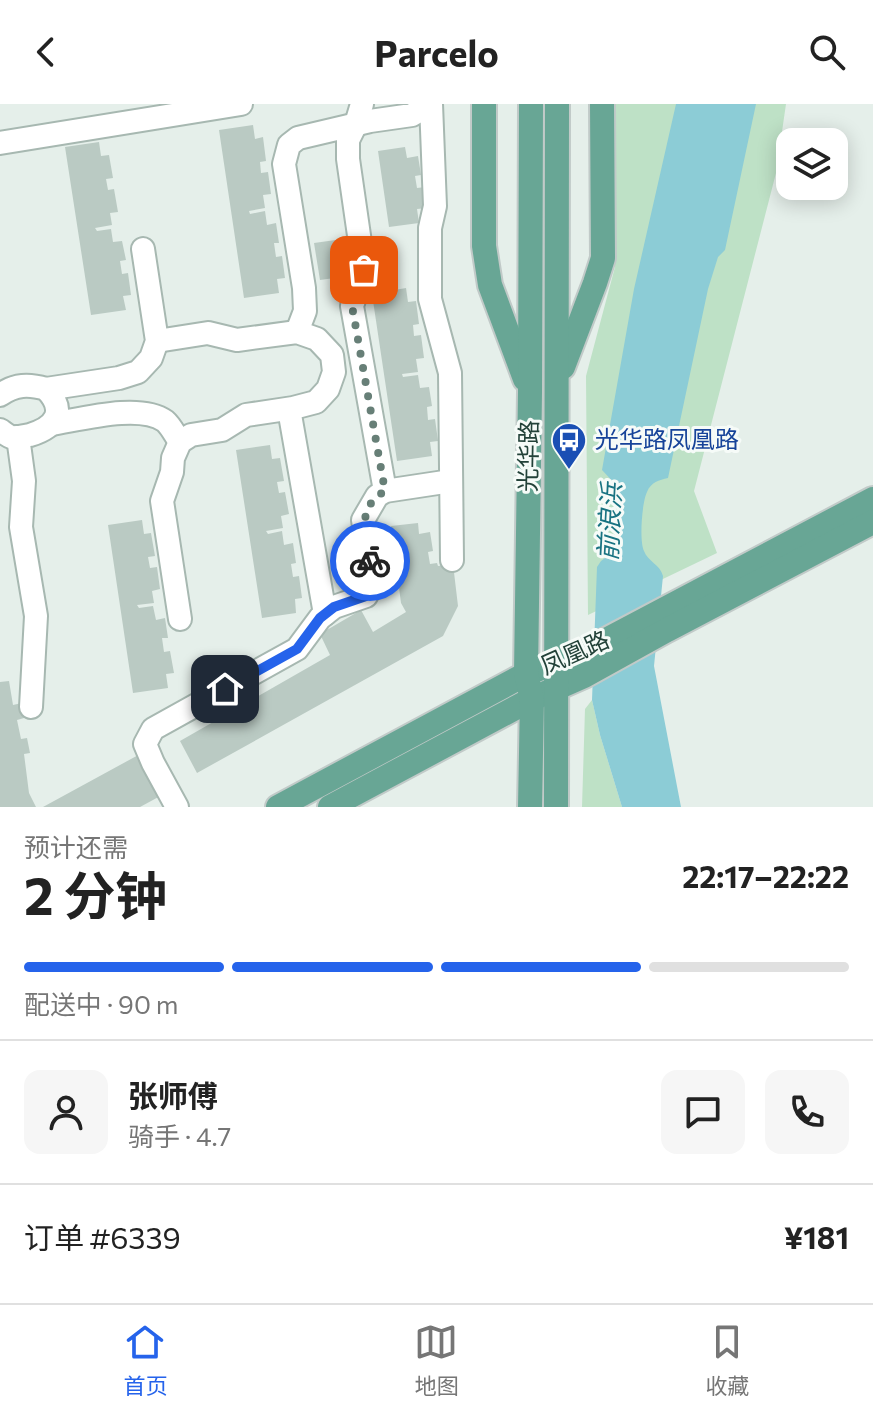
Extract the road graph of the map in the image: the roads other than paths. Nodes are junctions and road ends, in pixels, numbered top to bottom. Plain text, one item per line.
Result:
1 (241, 104) edge
2 (431, 104) edge
3 (484, 104) edge
4 (531, 104) edge
5 (557, 104) edge
6 (602, 104) edge
7 (359, 114) edge
8 (0, 143) edge
9 (143, 249) dead end
10 (297, 332) junction
11 (157, 341) junction
12 (558, 380) junction
13 (46, 389) junction
14 (530, 392) junction
15 (0, 395) edge
16 (289, 409) junction
17 (52, 424) junction
18 (9, 434) edge
19 (180, 442) junction
20 (451, 481) junction
21 (385, 491) junction
22 (873, 499) edge
23 (873, 522) edge
24 (452, 560) dead end
25 (325, 614) junction
26 (669, 618) junction
27 (180, 619) dead end
28 (557, 662) junction
29 (526, 674) junction
30 (557, 688) junction
31 (532, 699) junction
32 (31, 707) dead end
33 (177, 807) edge
34 (278, 807) edge
35 (330, 807) edge
36 (530, 807) edge
37 (556, 807) edge

1 - 8 lane
2 - 7 lane
2 - 20 lane
3 - 14 main road
4 - 14 main road, 光华路
5 - 12 main road, 光华路
6 - 12 main road
7 - 10 lane
7 - 21 lane
9 - 11 lane
10 - 11 lane
10 - 16 lane
11 - 13 lane
12 - 28 main road, 光华路
13 - 15 lane
13 - 17 lane
14 - 29 main road, 光华路
16 - 19 lane
16 - 25 lane
17 - 18 lane
17 - 19 lane
18 - 32 lane
19 - 27 lane
20 - 21 lane
20 - 24 lane
21 - 25 lane
22 - 26 main road, 凤凰路
23 - 26 main road, 凤凰路
25 - 33 lane
26 - 28 main road, 凤凰路
26 - 30 main road, 凤凰路
28 - 29 main road, 凤凰路
28 - 30 main road, 光华路
29 - 31 main road, 光华路
29 - 34 main road, 凤凰路
30 - 31 main road, 凤凰路
30 - 37 main road, 光华路
31 - 35 main road, 凤凰路
31 - 36 main road, 光华路

